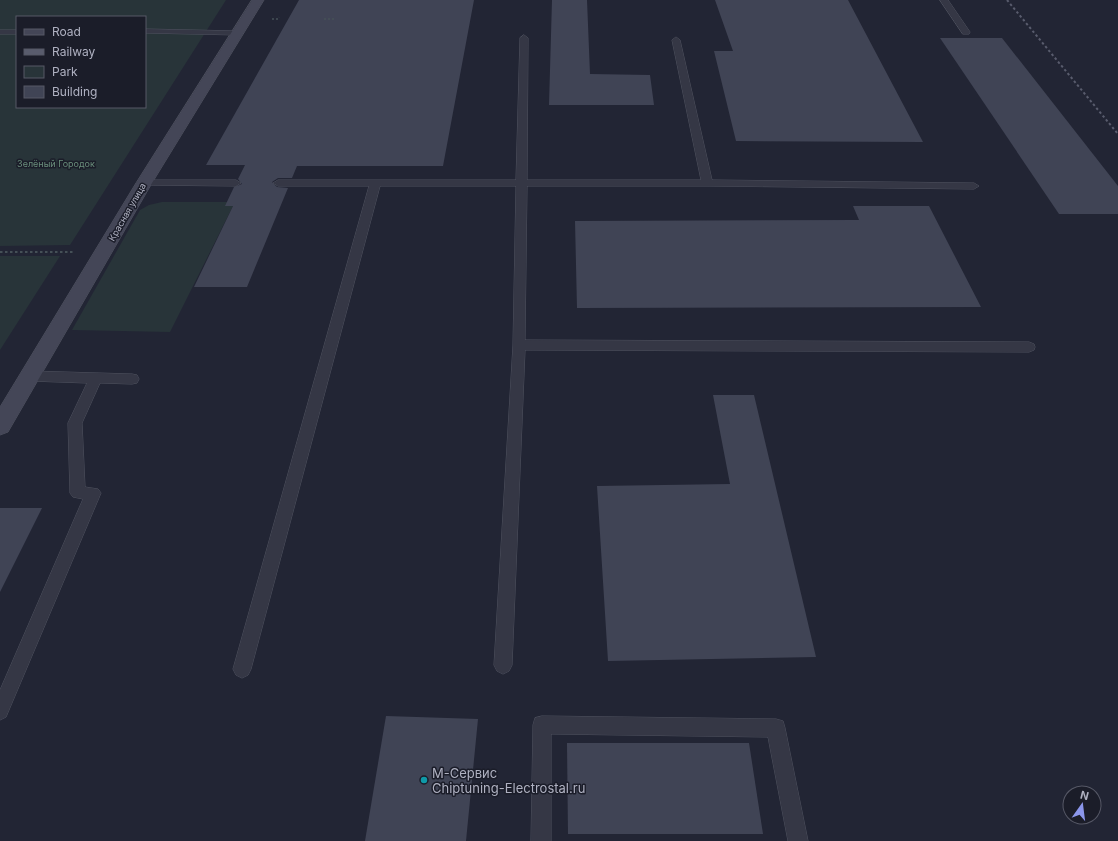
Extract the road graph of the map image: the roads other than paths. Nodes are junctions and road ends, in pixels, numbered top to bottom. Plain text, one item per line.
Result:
1 (944, 0) edge
2 (255, 8) edge
3 (146, 31) edge
4 (4, 32) edge
5 (16, 32) edge
6 (966, 32) dead end
7 (238, 33) junction
8 (524, 38) dead end
9 (0, 40) edge
10 (676, 40) dead end
11 (144, 182) junction
12 (236, 183) dead end
13 (278, 183) dead end
14 (707, 183) junction
15 (375, 184) junction
16 (521, 184) junction
17 (974, 186) dead end
18 (519, 345) junction
19 (1029, 347) dead end
20 (30, 376) junction
21 (96, 378) junction
22 (132, 379) dead end
23 (0, 426) edge
24 (503, 665) dead end
25 (242, 669) dead end
26 (0, 711) edge
27 (541, 841) edge
28 (798, 841) edge

1 - 6 lane
2 - 7 main road, Красная улица
3 - 7 lane
4 - 5 lane
4 - 9 lane
7 - 11 main road, Красная улица
8 - 16 lane
10 - 14 lane
11 - 12 lane
11 - 20 main road, Красная улица
13 - 15 lane
14 - 16 lane
14 - 17 lane
15 - 16 lane
15 - 25 lane
16 - 18 lane
18 - 19 lane
18 - 24 lane
20 - 21 lane
20 - 23 main road, Красная улица
21 - 22 lane
21 - 26 lane
27 - 28 lane

